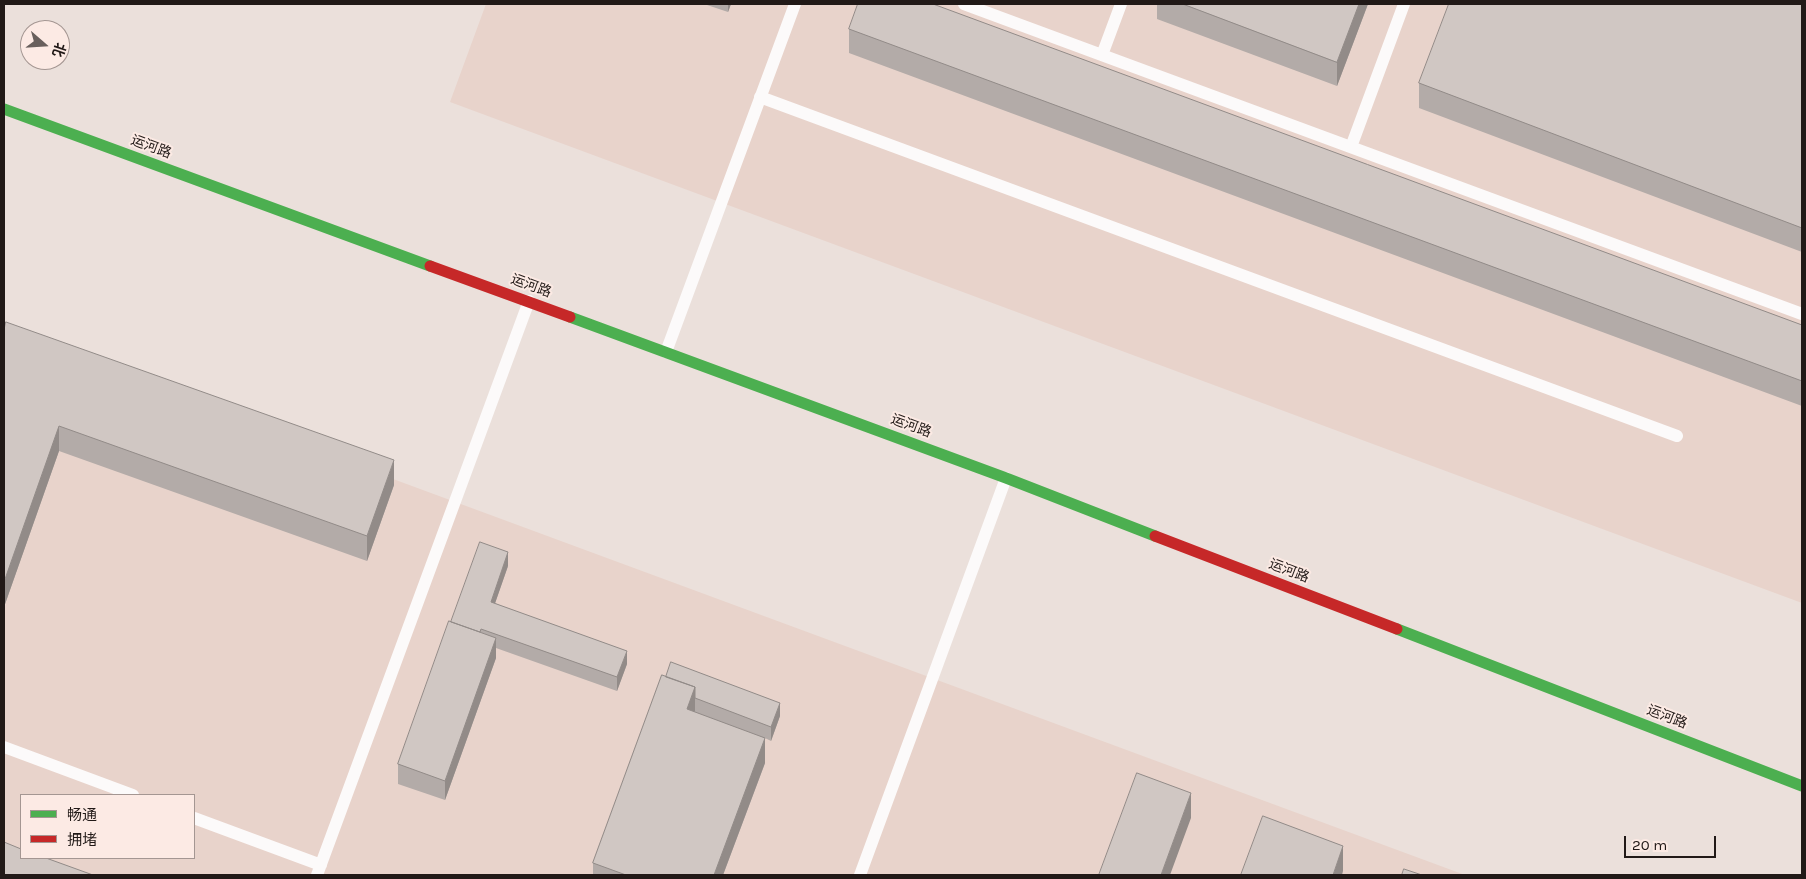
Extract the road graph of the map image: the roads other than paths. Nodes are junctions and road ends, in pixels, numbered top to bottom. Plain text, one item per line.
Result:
1 (795, 4) edge
2 (964, 4) edge
3 (1121, 4) edge
4 (1404, 4) edge
5 (1102, 55) junction
6 (760, 97) junction
7 (4, 109) edge
8 (1351, 147) junction
9 (530, 301) junction
10 (1802, 314) edge
11 (666, 352) junction
12 (1677, 436) dead end
13 (1006, 478) junction
14 (4, 747) edge
15 (1802, 786) edge
16 (130, 794) edge
17 (195, 818) edge
18 (319, 870) edge
19 (860, 875) edge

1 - 6 lane
2 - 5 lane
3 - 5 lane
4 - 8 lane
5 - 8 lane
6 - 11 lane
6 - 12 lane
7 - 9 main road, 运河路
8 - 10 lane
9 - 11 main road, 运河路
9 - 18 lane
11 - 13 main road, 运河路
13 - 15 main road, 运河路
13 - 19 lane
14 - 16 lane
17 - 18 lane

